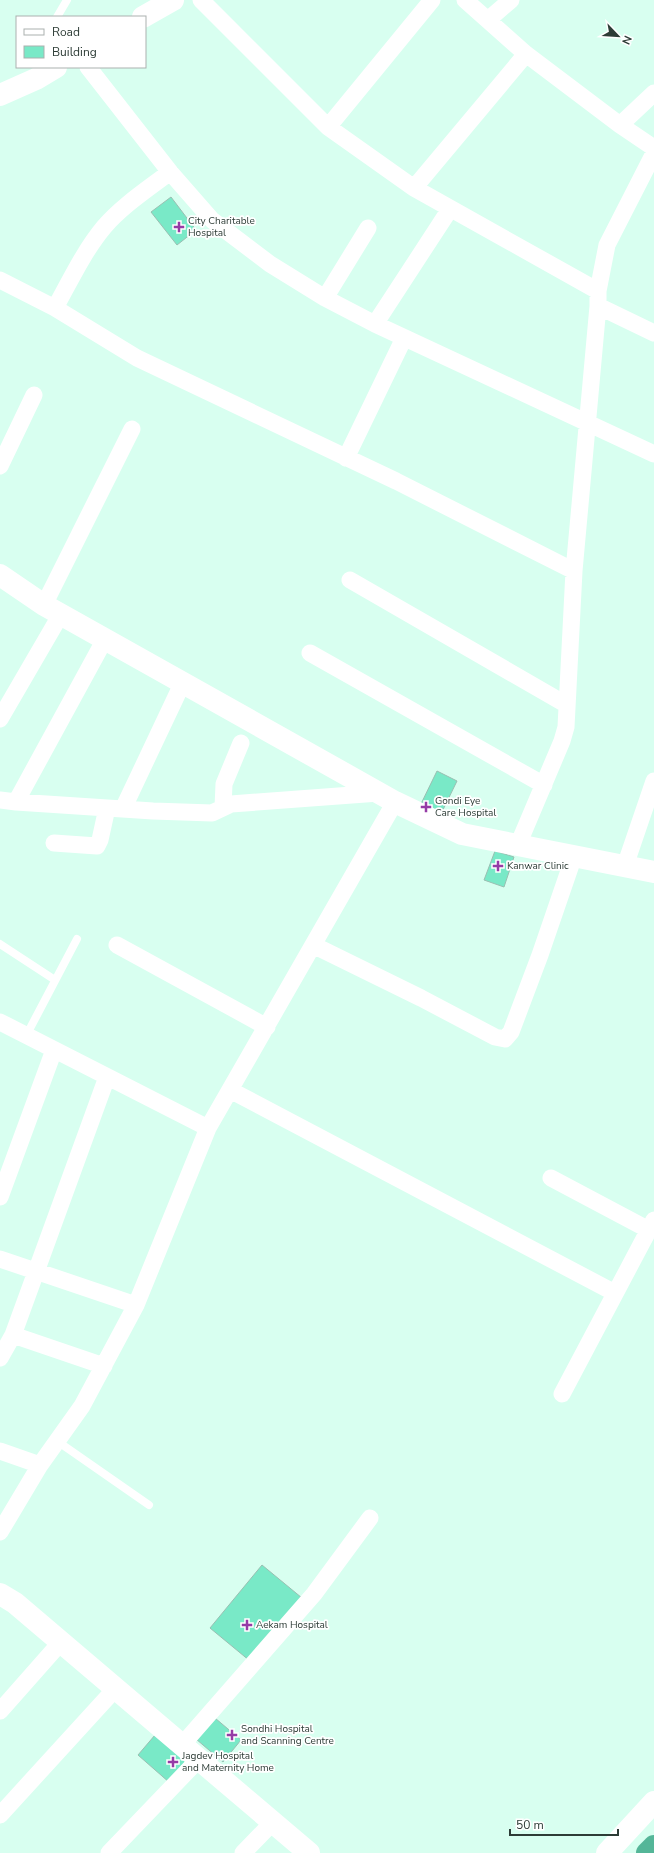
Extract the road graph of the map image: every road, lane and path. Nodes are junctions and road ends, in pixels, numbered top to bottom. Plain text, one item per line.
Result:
1 (67, 0) edge
2 (173, 0) edge
3 (201, 0) edge
4 (432, 0) edge
5 (465, 0) edge
6 (511, 0) edge
7 (58, 16) edge
8 (145, 16) edge
9 (489, 19) junction
10 (526, 54) junction
11 (53, 68) edge
12 (89, 68) edge
13 (37, 73) edge
14 (654, 93) edge
15 (0, 95) edge
16 (620, 125) junction
17 (328, 127) junction
18 (654, 148) edge
19 (654, 153) edge
20 (170, 172) junction
21 (414, 188) junction
22 (450, 209) junction
23 (368, 228) dead end
24 (0, 280) edge
25 (325, 298) junction
26 (598, 299) junction
27 (55, 308) junction
28 (375, 324) junction
29 (654, 333) edge
30 (404, 338) junction
31 (34, 395) dead end
32 (588, 424) junction
33 (132, 429) dead end
34 (654, 454) edge
35 (346, 458) junction
36 (0, 466) edge
37 (574, 571) junction
38 (0, 575) edge
39 (350, 580) dead end
40 (52, 610) junction
41 (105, 639) junction
42 (310, 653) dead end
43 (183, 682) junction
44 (567, 705) junction
45 (0, 719) edge
46 (241, 742) dead end
47 (654, 782) edge
48 (544, 785) junction
49 (387, 797) junction
50 (8, 801) edge
51 (223, 807) junction
52 (115, 808) junction
53 (54, 843) dead end
54 (518, 845) junction
55 (574, 856) junction
56 (625, 866) junction
57 (654, 872) edge
58 (77, 939) dead end
59 (0, 944) edge
60 (117, 945) dead end
61 (313, 945) junction
62 (55, 980) junction
63 (0, 1022) edge
64 (266, 1027) junction
65 (26, 1036) junction
66 (54, 1050) junction
67 (107, 1076) junction
68 (230, 1090) junction
69 (208, 1128) junction
70 (551, 1178) dead end
71 (0, 1197) edge
72 (651, 1225) edge
73 (0, 1259) edge
74 (36, 1272) junction
75 (615, 1293) junction
76 (136, 1305) junction
77 (13, 1335) junction
78 (0, 1357) edge
79 (104, 1366) junction
80 (562, 1394) dead end
81 (57, 1441) junction
82 (0, 1451) edge
83 (40, 1465) junction
84 (149, 1505) dead end
85 (370, 1518) dead end
86 (0, 1532) edge
87 (0, 1594) edge
88 (61, 1642) junction
89 (116, 1688) junction
90 (0, 1711) edge
91 (182, 1745) junction
92 (199, 1759) junction
93 (654, 1802) edge
94 (0, 1815) edge
95 (273, 1822) junction
96 (654, 1846) edge
97 (109, 1853) edge
98 (242, 1853) edge
99 (309, 1853) edge
100 (607, 1853) edge
101 (648, 1853) edge

1 - 7 lane
2 - 8 street
3 - 17 street
4 - 17 street
5 - 9 street
6 - 9 street
9 - 10 street
10 - 16 street
10 - 21 street
11 - 13 street
12 - 20 street
13 - 15 street
14 - 16 street
16 - 18 street
17 - 21 street
19 - 26 street
20 - 25 street
20 - 27 street
21 - 22 street
22 - 26 street
22 - 28 street
23 - 25 street
24 - 27 street
25 - 28 street
26 - 29 street
26 - 32 street
27 - 35 street
28 - 30 street
30 - 32 street
30 - 35 street
31 - 36 street
32 - 34 street
32 - 37 street
33 - 40 street
35 - 37 street
37 - 44 street
38 - 40 street
39 - 44 street
40 - 41 street
40 - 45 street
41 - 43 street
41 - 50 street
42 - 48 street
43 - 49 street
43 - 52 street
44 - 48 street
46 - 51 street
47 - 56 street
48 - 54 street
49 - 51 street
49 - 54 street
49 - 61 street
50 - 52 street
51 - 52 street
52 - 53 street
54 - 55 street
55 - 56 street
55 - 61 street
56 - 57 street
58 - 62 lane
59 - 62 lane
60 - 64 street
61 - 64 street
62 - 65 lane
63 - 65 street
64 - 68 street
65 - 66 street
66 - 67 street
66 - 71 street
67 - 69 street
67 - 74 street
68 - 69 street
68 - 75 street
69 - 76 street
70 - 72 street
72 - 75 street
73 - 74 street
74 - 76 street
74 - 77 street
75 - 80 street
76 - 79 street
77 - 78 street
77 - 79 street
79 - 81 street
81 - 83 street
81 - 84 lane
82 - 83 street
83 - 86 street
85 - 91 street
87 - 88 street
88 - 89 street
88 - 90 street
89 - 91 street
89 - 94 street
91 - 92 street
92 - 95 street
92 - 97 street
93 - 100 street
95 - 98 street
95 - 99 street
96 - 101 highway

